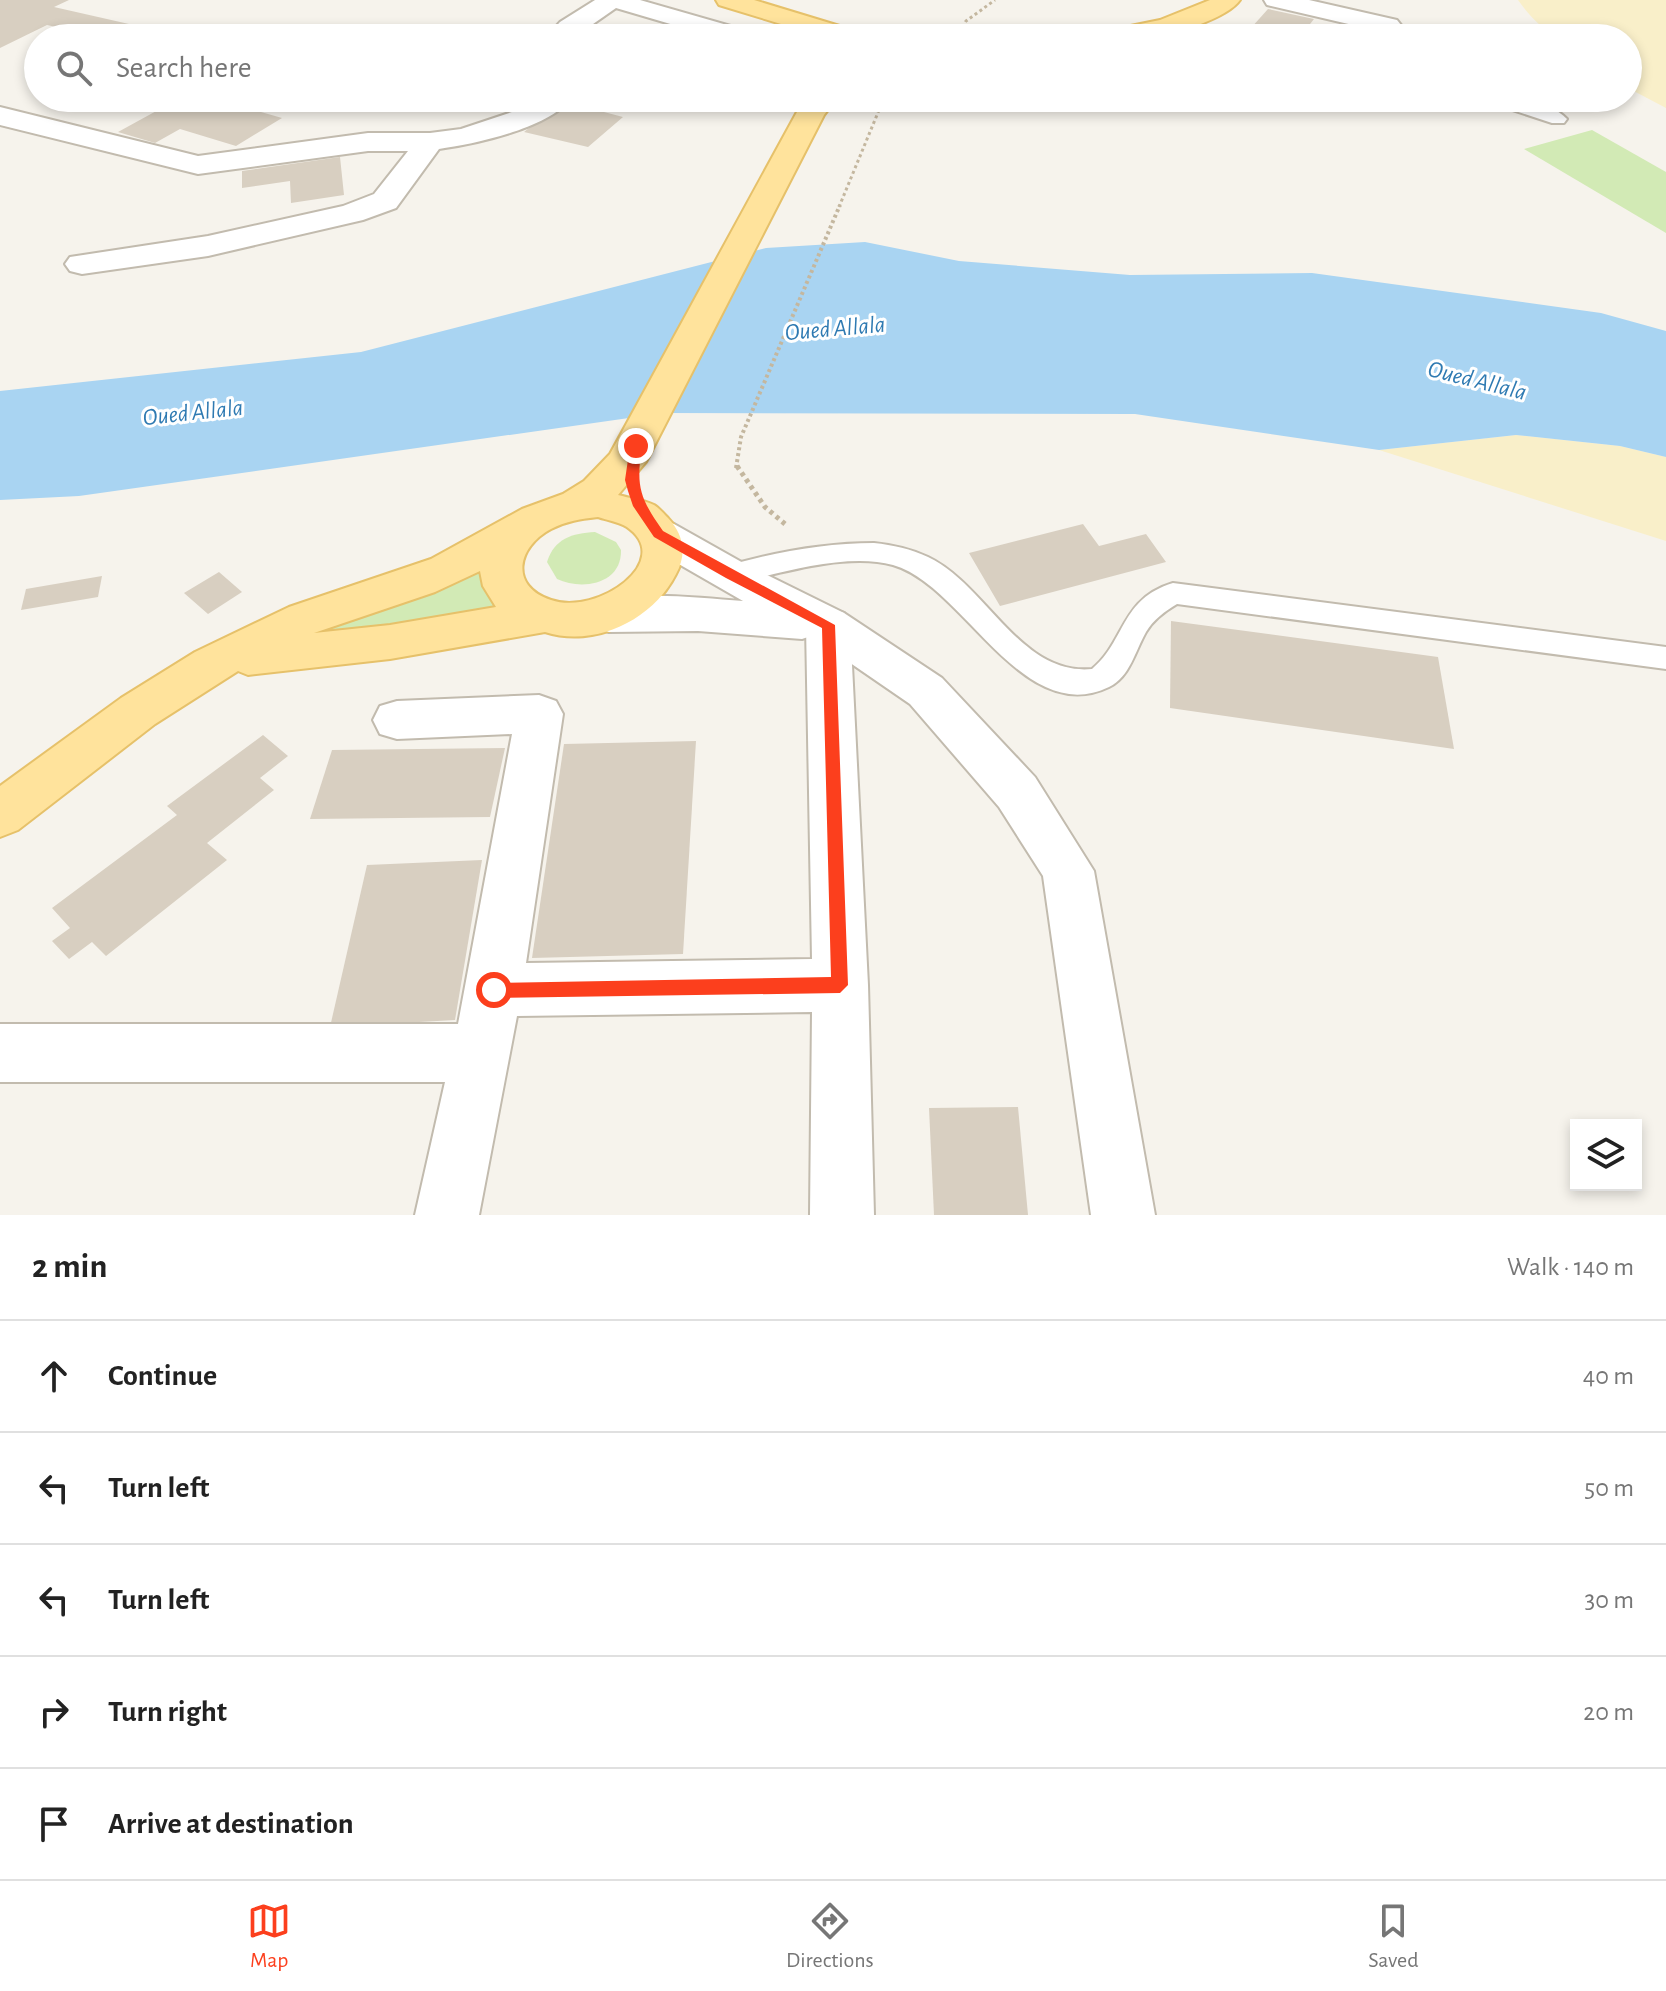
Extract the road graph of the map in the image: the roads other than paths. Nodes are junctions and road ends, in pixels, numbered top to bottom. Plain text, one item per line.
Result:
1 (613, 0) edge
2 (728, 0) edge
3 (1228, 0) edge
4 (1276, 0) edge
5 (770, 12) junction
6 (574, 24) edge
7 (697, 24) edge
8 (790, 24) edge
9 (806, 24) edge
10 (1173, 24) edge
11 (1384, 24) edge
12 (536, 112) edge
13 (811, 112) edge
14 (1541, 112) edge
15 (0, 116) edge
16 (1558, 119) dead end
17 (430, 142) junction
18 (82, 264) dead end
19 (636, 446) junction
20 (578, 504) junction
21 (523, 528) junction
22 (654, 528) junction
23 (730, 575) junction
24 (609, 615) junction
25 (544, 616) junction
26 (828, 625) junction
27 (1666, 658) edge
28 (218, 661) junction
29 (397, 720) dead end
30 (0, 815) edge
31 (840, 985) junction
32 (494, 990) junction
33 (0, 1053) edge
34 (480, 1053) junction
35 (447, 1215) edge
36 (842, 1215) edge
37 (1123, 1215) edge

1 - 6 street
1 - 7 street
2 - 5 main road
3 - 10 main road
4 - 11 street
5 - 8 main road
5 - 9 main road
12 - 17 street
13 - 19 main road
14 - 16 lane
15 - 17 street
17 - 18 street
19 - 20 main road
19 - 22 main road
20 - 21 main road
20 - 22 main road
21 - 25 main road
21 - 28 main road
22 - 23 street
22 - 24 main road
23 - 26 street
23 - 27 lane
24 - 25 main road
24 - 26 street
25 - 28 main road
26 - 31 street
26 - 37 street
28 - 30 main road
29 - 32 street
31 - 32 street
31 - 36 street
32 - 34 street
33 - 34 street
34 - 35 street

